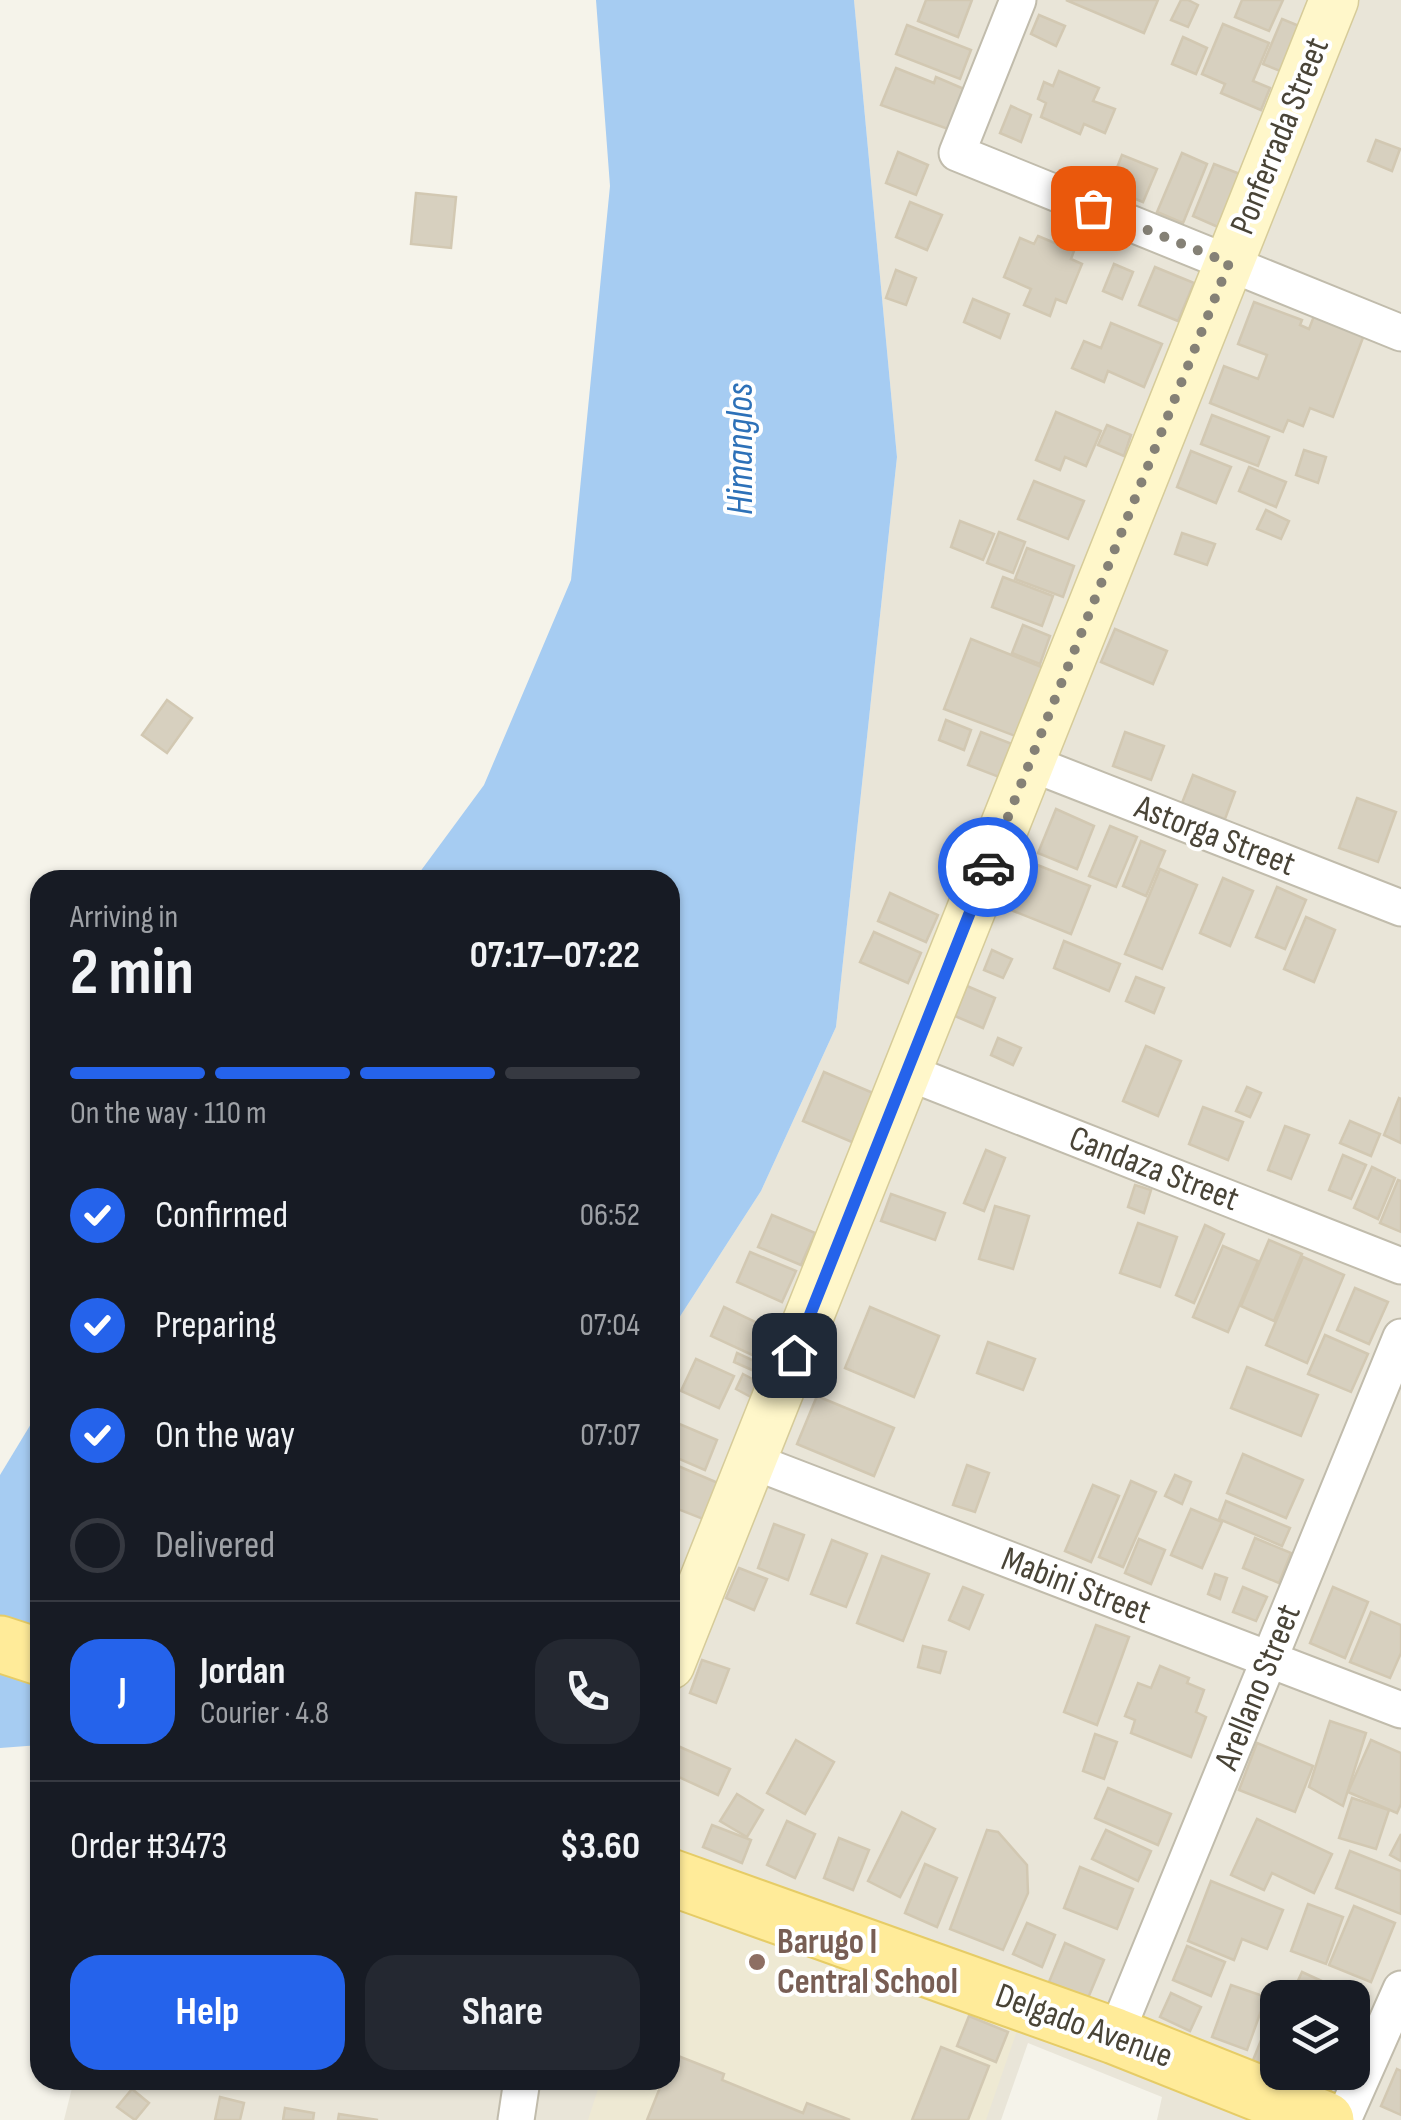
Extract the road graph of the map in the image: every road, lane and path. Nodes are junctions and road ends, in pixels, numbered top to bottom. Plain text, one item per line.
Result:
1 (1018, 0) edge
2 (1334, 0) edge
3 (1229, 263) junction
4 (1401, 333) edge
5 (1030, 763) junction
6 (1401, 908) edge
7 (907, 1072) junction
8 (1401, 1266) edge
9 (1401, 1337) edge
10 (752, 1461) junction
11 (680, 1640) edge
12 (0, 1644) edge
13 (30, 1653) edge
14 (1269, 1660) junction
15 (1401, 1710) edge
16 (680, 1881) edge
17 (1401, 1989) edge
18 (1115, 2036) junction
19 (520, 2090) edge
20 (516, 2120) edge
21 (1326, 2120) edge
22 (1343, 2120) edge

1 - 3 street
2 - 3 street, Ponferrada Street
3 - 4 street
3 - 5 street, Ponferrada Street
5 - 6 street, Astorga Street
5 - 7 street, Ponferrada Street
7 - 8 street, Candaza Street
7 - 10 street, Ponferrada Street
9 - 14 street, Arellano Street
10 - 11 street, Ponferrada Street
10 - 14 street, Mabini Street
12 - 13 main road
14 - 15 street, Mabini Street
14 - 18 street, Arellano Street
16 - 18 main road, Delgado Avenue
17 - 22 street
18 - 21 main road, Delgado Avenue
19 - 20 street

